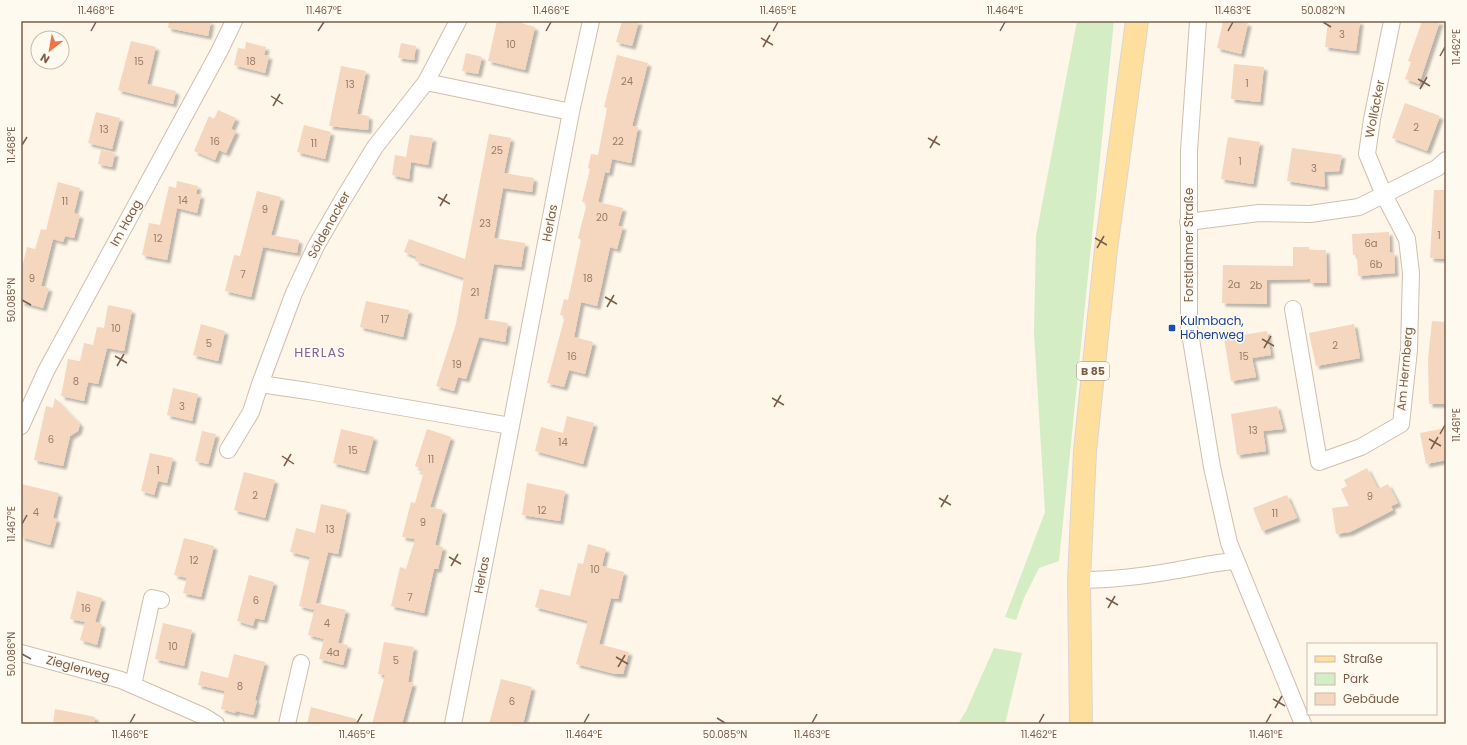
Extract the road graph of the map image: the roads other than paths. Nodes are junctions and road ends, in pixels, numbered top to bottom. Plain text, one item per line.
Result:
1 (234, 21) edge
2 (458, 21) edge
3 (591, 21) edge
4 (1137, 21) edge
5 (1198, 21) edge
6 (1392, 21) edge
7 (426, 82) junction
8 (571, 112) junction
9 (1446, 160) edge
10 (1384, 195) junction
11 (1188, 222) junction
12 (1294, 309) dead end
13 (260, 384) junction
14 (21, 426) edge
15 (511, 426) junction
16 (228, 450) dead end
17 (1236, 561) junction
18 (1079, 580) junction
19 (162, 600) dead end
20 (21, 653) edge
21 (301, 663) dead end
22 (133, 685) junction
23 (216, 724) edge
24 (287, 724) edge
25 (453, 724) edge
26 (1081, 724) edge
27 (1303, 724) edge

1 - 14 street, Im Haag
2 - 7 street, Söldenacker
3 - 8 street, Herlas
4 - 18 main road, B 85
5 - 11 street, Forstlahmer Straße
6 - 10 street, Wolläcker
7 - 8 street
7 - 13 street, Söldenacker
8 - 15 street, Herlas
9 - 10 street
10 - 11 street
10 - 12 street, Am Herrnberg
11 - 17 street, Forstlahmer Straße
13 - 15 street
13 - 16 street, Söldenacker
15 - 25 street, Herlas
17 - 18 street
17 - 27 street, Forstlahmer Straße
18 - 26 main road, B 85
19 - 22 street
20 - 22 street, Zieglerweg
21 - 24 street
22 - 23 street, Zieglerweg

